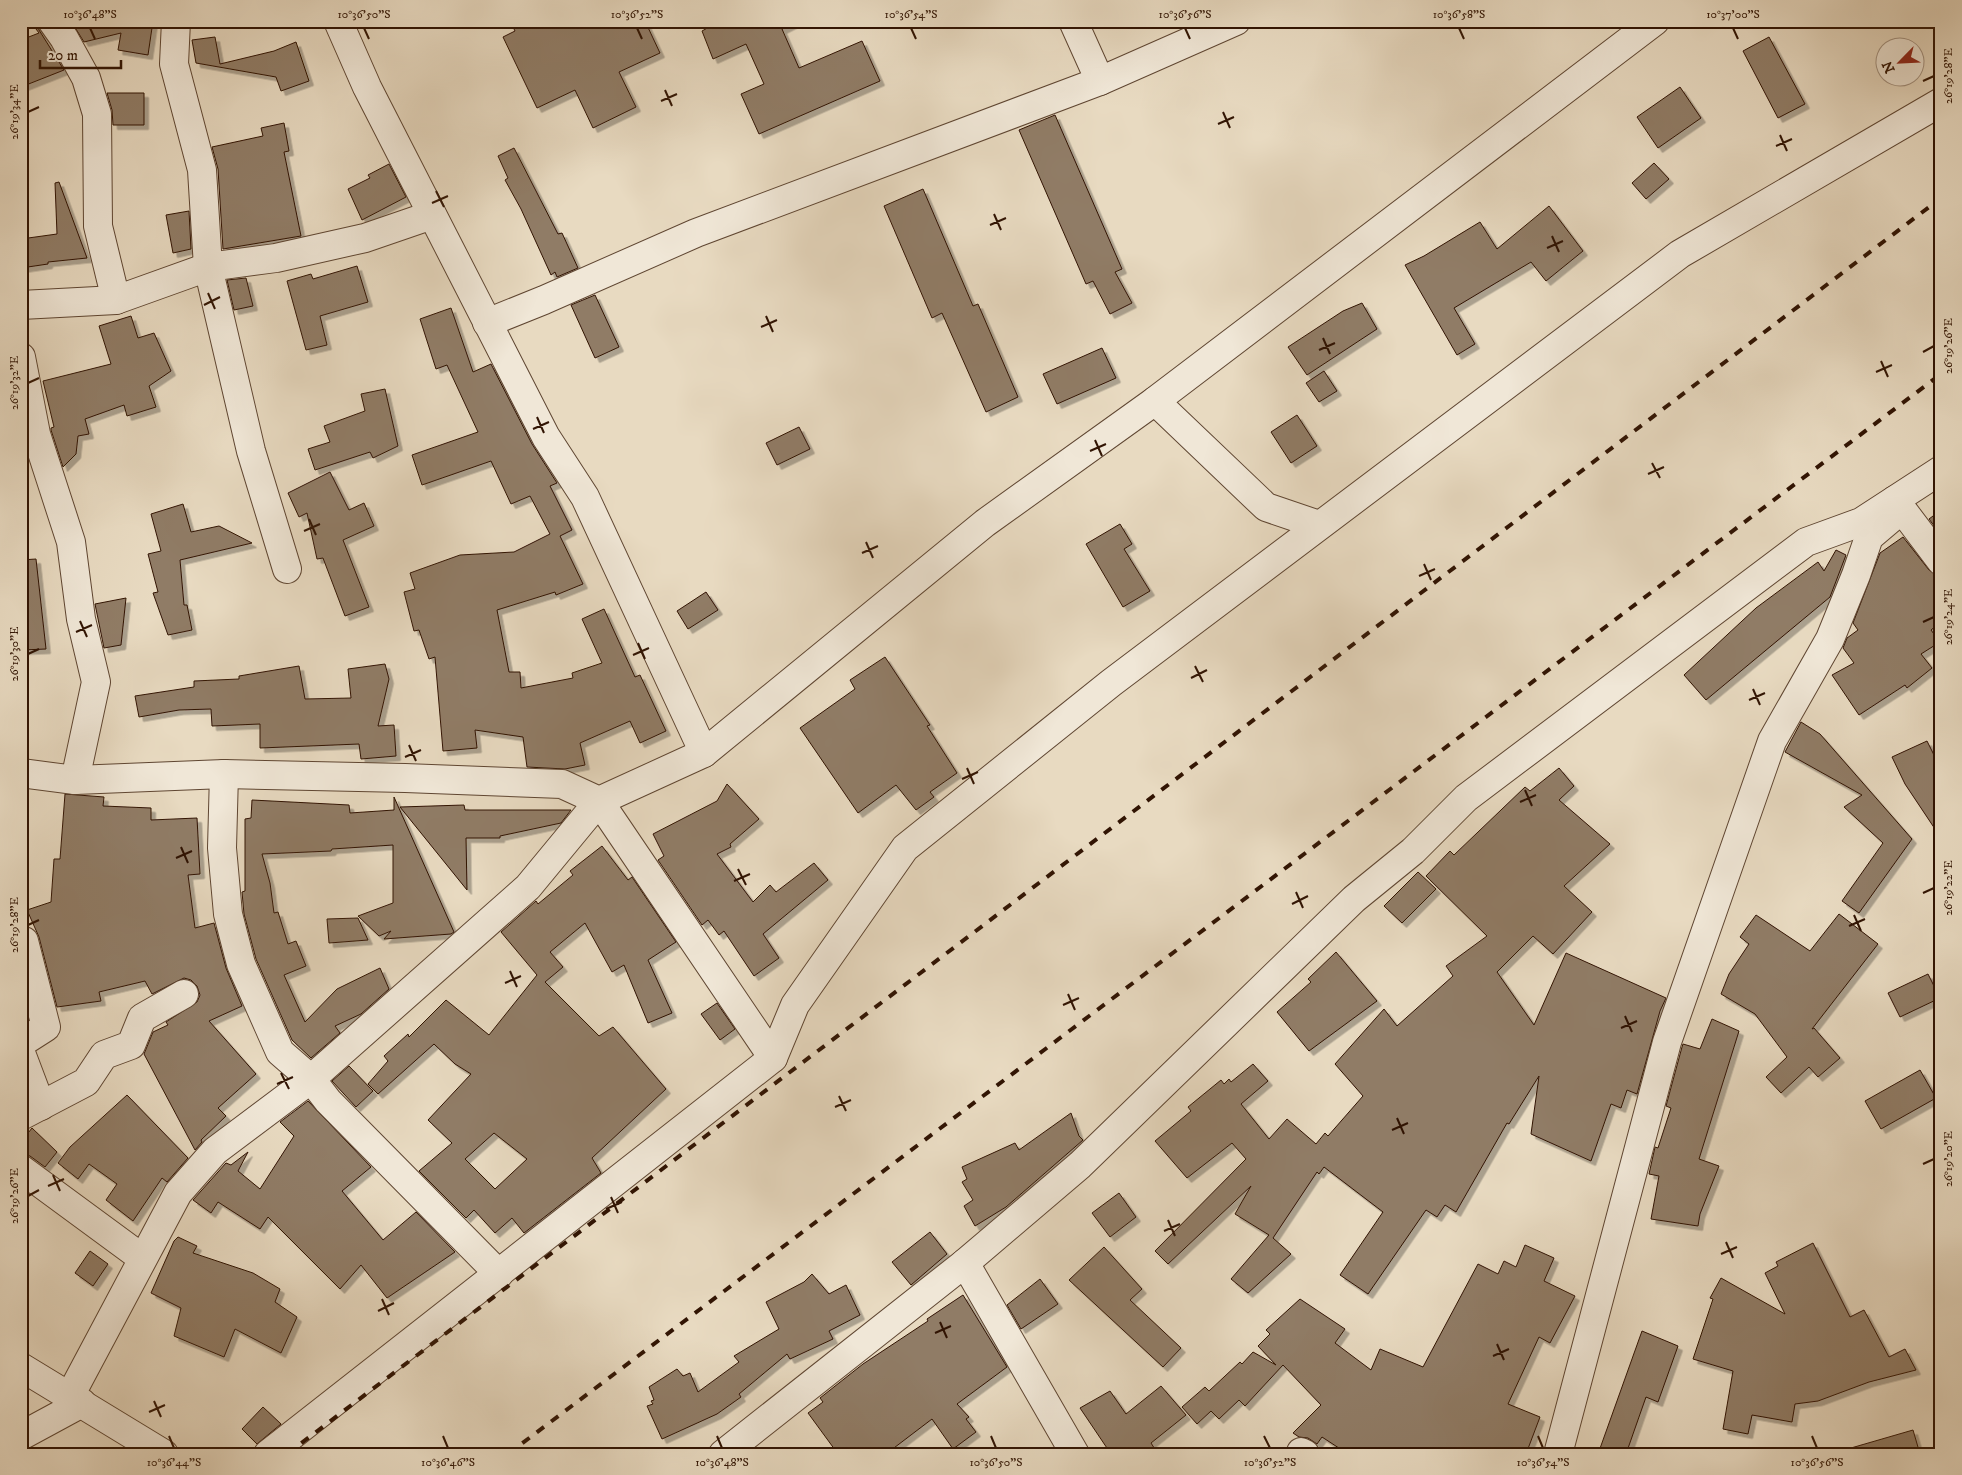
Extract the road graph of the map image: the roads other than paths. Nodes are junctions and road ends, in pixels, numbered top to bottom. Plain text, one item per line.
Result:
1 (52, 21) edge
2 (176, 21) edge
3 (338, 21) edge
4 (1073, 21) edge
5 (1236, 21) edge
6 (1655, 21) edge
7 (1100, 81) junction
8 (1941, 102) edge
9 (432, 214) junction
10 (208, 267) junction
11 (116, 300) junction
12 (21, 305) edge
13 (487, 323) junction
14 (21, 357) edge
15 (1155, 401) junction
16 (1941, 470) edge
17 (1899, 504) junction
18 (1319, 525) junction
19 (1941, 561) edge
20 (287, 569) dead end
21 (704, 753) junction
22 (21, 773) edge
23 (224, 774) junction
24 (75, 780) junction
25 (599, 801) junction
26 (24, 941) dead end
27 (184, 994) dead end
28 (21, 1043) edge
29 (21, 1053) edge
30 (773, 1058) junction
31 (311, 1079) junction
32 (31, 1111) edge
33 (21, 1169) edge
34 (142, 1258) junction
35 (965, 1263) junction
36 (499, 1274) junction
37 (21, 1368) edge
38 (76, 1399) junction
39 (21, 1436) edge
40 (164, 1454) edge
41 (268, 1454) edge
42 (723, 1454) edge
43 (1075, 1454) edge
44 (1558, 1454) edge

1 - 11 street
2 - 10 street
3 - 9 street
4 - 7 street
5 - 7 street
6 - 15 street
7 - 13 street
8 - 18 street
9 - 10 street
9 - 13 street
10 - 11 street
10 - 20 street
11 - 12 street
13 - 21 street
14 - 24 street
15 - 18 street
15 - 21 street
16 - 17 street
17 - 19 street
17 - 35 street
17 - 44 street
18 - 30 street
21 - 25 street
22 - 24 street
23 - 24 street
23 - 25 street
23 - 31 street
25 - 30 street
25 - 31 street
26 - 28 street
27 - 32 street
29 - 32 street
30 - 36 street
31 - 34 street
31 - 36 street
33 - 34 street
34 - 38 street
35 - 42 street
35 - 43 street
36 - 41 street
37 - 38 street
38 - 39 street
38 - 40 street

